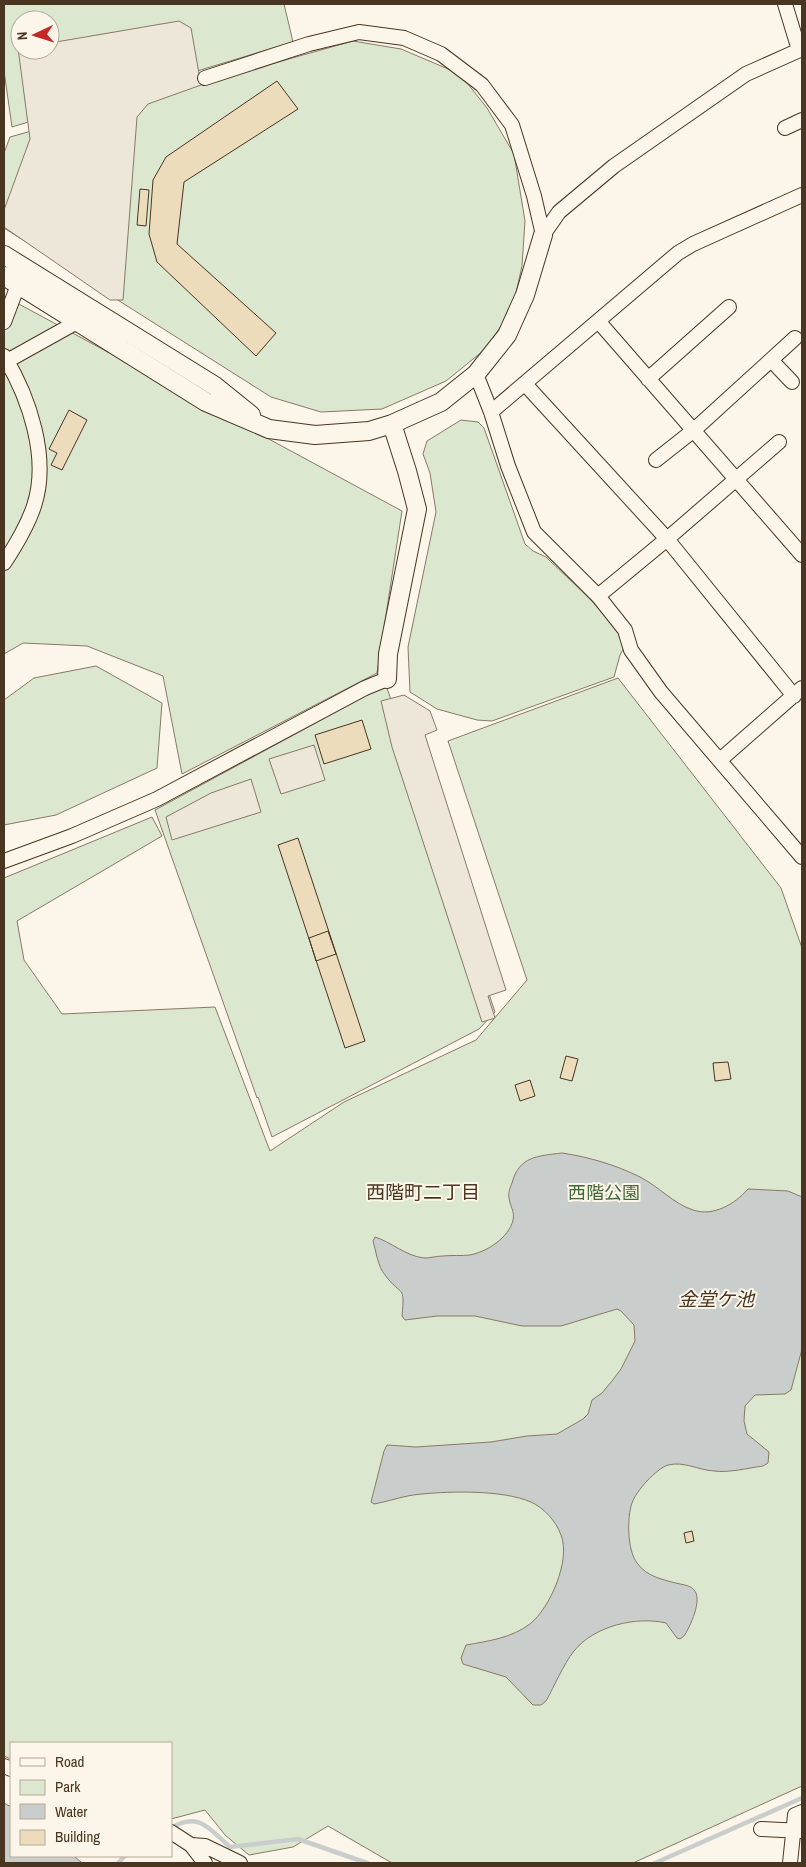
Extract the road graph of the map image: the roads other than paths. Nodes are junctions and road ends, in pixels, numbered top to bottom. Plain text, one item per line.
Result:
1 (785, 4) edge
2 (801, 49) edge
3 (205, 78) dead end
4 (802, 120) edge
5 (785, 128) dead end
6 (802, 195) edge
7 (543, 235) junction
8 (4, 255) edge
9 (11, 280) edge
10 (730, 307) dead end
11 (4, 322) edge
12 (77, 322) junction
13 (599, 322) junction
14 (795, 338) dead end
15 (5, 358) edge
16 (771, 360) junction
17 (476, 374) junction
18 (648, 379) junction
19 (792, 382) dead end
20 (525, 384) junction
21 (491, 412) junction
22 (392, 424) junction
23 (269, 429) junction
24 (694, 430) junction
25 (779, 442) dead end
26 (656, 460) dead end
27 (736, 479) junction
28 (667, 539) junction
29 (802, 555) edge
30 (4, 563) edge
31 (598, 596) junction
32 (387, 679) joint
33 (798, 692) edge
34 (720, 760) junction
35 (802, 857) edge
36 (4, 862) edge
37 (802, 1812) edge
38 (761, 1829) dead end
39 (798, 1831) edge
40 (172, 1833) edge
41 (191, 1845) junction
42 (206, 1863) edge
43 (240, 1863) edge
44 (790, 1863) edge

1 - 2 street
2 - 7 street
3 - 7 street
4 - 5 street
6 - 13 street
7 - 17 street
8 - 23 street
9 - 11 street
9 - 12 street
10 - 18 street
12 - 15 street
12 - 23 street
13 - 18 street
13 - 20 street
14 - 16 street
15 - 30 street
16 - 19 street
16 - 24 street
17 - 21 street
17 - 22 street
18 - 24 street
20 - 21 street
20 - 28 street
21 - 31 street
22 - 23 street
22 - 32 street
24 - 26 street
24 - 27 street
25 - 27 street
27 - 28 street
27 - 29 street
28 - 31 street
28 - 33 street
31 - 34 street
32 - 36 street
33 - 34 street
34 - 35 street
37 - 39 street
38 - 39 street
39 - 44 street
40 - 41 street
41 - 42 street
41 - 43 street

